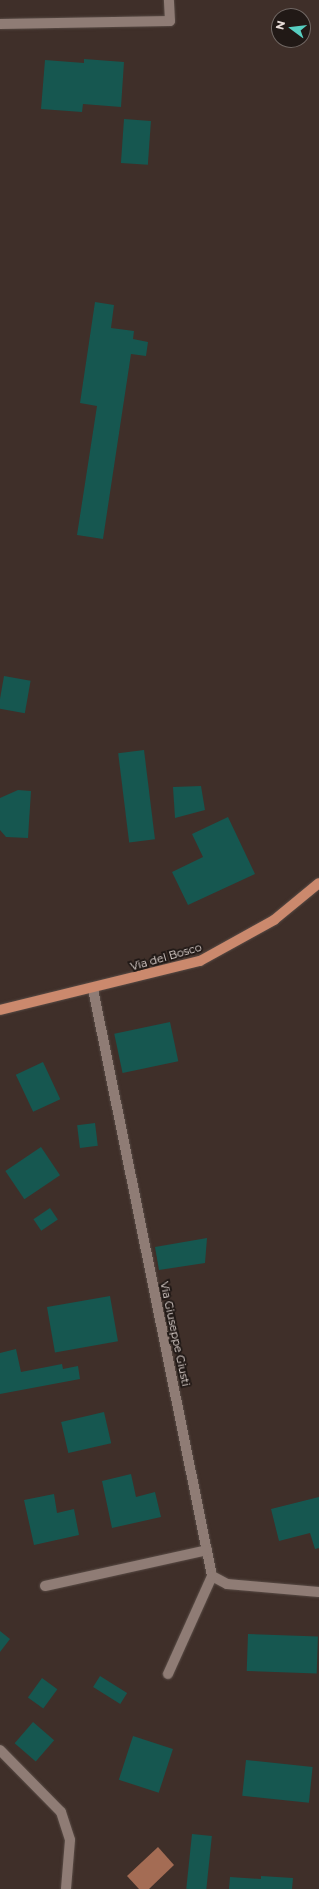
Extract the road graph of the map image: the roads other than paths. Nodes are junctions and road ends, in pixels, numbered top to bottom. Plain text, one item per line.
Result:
1 (169, 0) edge
2 (0, 24) edge
3 (319, 883) edge
4 (93, 989) junction
5 (0, 1010) edge
6 (207, 1550) junction
7 (212, 1576) junction
8 (44, 1586) dead end
9 (319, 1592) edge
10 (168, 1674) dead end
11 (0, 1750) edge
12 (66, 1889) edge

1 - 2 street
3 - 4 main road, Via del Bosco
4 - 5 main road, Via del Bosco
4 - 6 street, Via Giuseppe Giusti
6 - 7 street, Via Giuseppe Giusti
6 - 8 street
7 - 9 street
7 - 10 street
11 - 12 street

